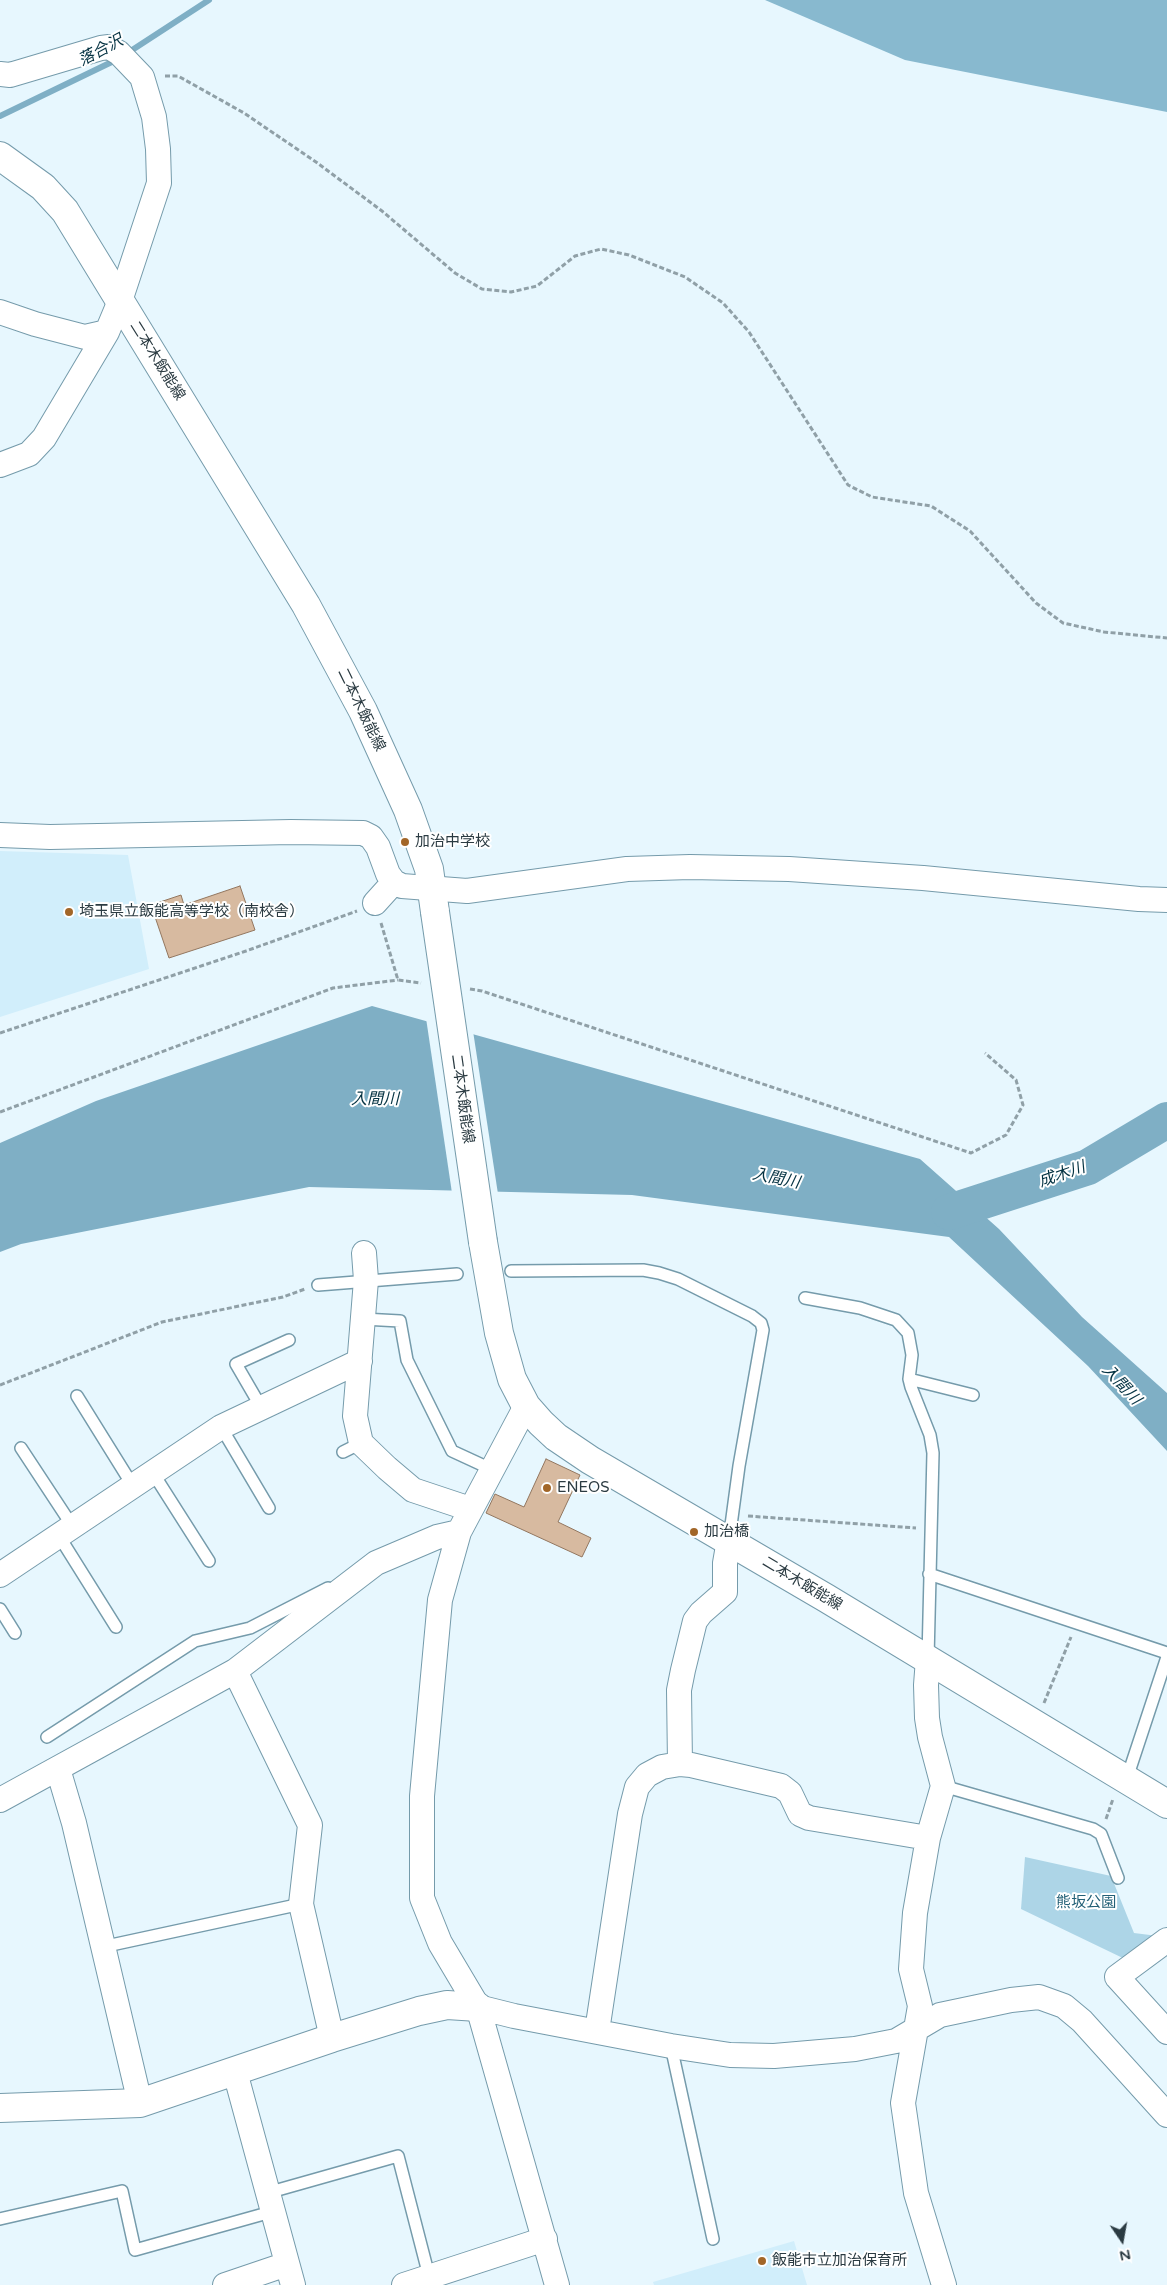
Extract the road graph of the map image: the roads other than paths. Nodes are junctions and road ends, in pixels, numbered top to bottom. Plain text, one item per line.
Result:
1 (0, 74) edge
2 (0, 156) edge
3 (120, 301) junction
4 (0, 312) edge
5 (107, 332) junction
6 (0, 465) edge
7 (0, 835) edge
8 (394, 882) junction
9 (433, 900) junction
10 (1167, 900) edge
11 (375, 903) road end
12 (364, 1253) dead end
13 (512, 1272) dead end
14 (457, 1274) dead end
15 (366, 1280) junction
16 (318, 1285) road end
17 (805, 1298) dead end
18 (363, 1319) junction
19 (289, 1340) dead end
20 (360, 1361) junction
21 (909, 1379) junction
22 (972, 1395) dead end
23 (78, 1396) dead end
24 (526, 1406) junction
25 (261, 1408) junction
26 (221, 1427) junction
27 (22, 1448) dead end
28 (491, 1470) junction
29 (153, 1473) junction
30 (133, 1486) junction
31 (269, 1508) dead end
32 (470, 1509) junction
33 (731, 1528) junction
34 (66, 1531) junction
35 (458, 1532) junction
36 (209, 1561) dead end
37 (376, 1564) junction
38 (929, 1574) junction
39 (0, 1575) edge
40 (0, 1609) edge
41 (116, 1627) dead end
42 (15, 1633) dead end
43 (1167, 1655) edge
44 (928, 1660) junction
45 (235, 1671) junction
46 (47, 1737) dead end
47 (680, 1764) junction
48 (58, 1769) junction
49 (1123, 1779) junction
50 (943, 1786) junction
51 (0, 1800) edge
52 (1167, 1804) edge
53 (928, 1838) junction
54 (1118, 1878) dead end
55 (301, 1904) junction
56 (1167, 1940) edge
57 (102, 1947) junction
58 (478, 2007) junction
59 (916, 2029) junction
60 (598, 2031) junction
61 (1167, 2032) edge
62 (332, 2038) junction
63 (671, 2046) junction
64 (235, 2072) junction
65 (140, 2103) junction
66 (0, 2108) edge
67 (1167, 2115) edge
68 (269, 2202) junction
69 (0, 2220) edge
70 (545, 2238) junction
71 (714, 2239) dead end
72 (290, 2275) edge
73 (429, 2276) junction
74 (225, 2285) edge
75 (404, 2285) edge
76 (557, 2285) edge
77 (944, 2285) edge

1 - 3 street
2 - 3 main road, 二本木飯能線
3 - 5 street
3 - 9 main road, 二本木飯能線
4 - 5 street
5 - 6 street
7 - 8 street
8 - 9 street
8 - 11 street
9 - 10 street
9 - 24 main road, 二本木飯能線, bridge
12 - 15 street
13 - 33 lane
14 - 15 lane
15 - 16 lane
15 - 18 street
17 - 21 lane
18 - 20 street
18 - 28 lane
19 - 25 lane
20 - 25 street
20 - 32 street
21 - 22 lane
21 - 38 lane
23 - 30 lane
24 - 28 street
24 - 33 main road, 二本木飯能線
25 - 26 street
26 - 29 street
26 - 31 lane
27 - 34 lane
28 - 32 street
29 - 30 street
29 - 36 lane
30 - 34 street
32 - 35 street
33 - 44 main road, 二本木飯能線
33 - 47 street
34 - 39 street
34 - 41 lane
35 - 37 street
35 - 58 street
37 - 45 street
37 - 46 lane
38 - 43 lane
38 - 44 lane
40 - 42 lane
43 - 49 lane
44 - 49 main road, 二本木飯能線
44 - 50 street
45 - 48 street
45 - 55 street
47 - 53 street
47 - 60 street
48 - 51 street
48 - 57 street
49 - 52 main road, 二本木飯能線
50 - 53 street
50 - 54 lane
53 - 59 street
55 - 57 lane
55 - 62 street
56 - 61 street
57 - 65 street
58 - 60 street
58 - 62 main road
58 - 70 street
59 - 63 street
59 - 67 street
59 - 77 street
60 - 63 street
62 - 64 main road
63 - 71 lane
64 - 65 main road
64 - 68 street
65 - 66 main road
68 - 69 lane
68 - 72 street
68 - 73 lane
70 - 73 street
70 - 76 street
72 - 74 street
73 - 75 street

